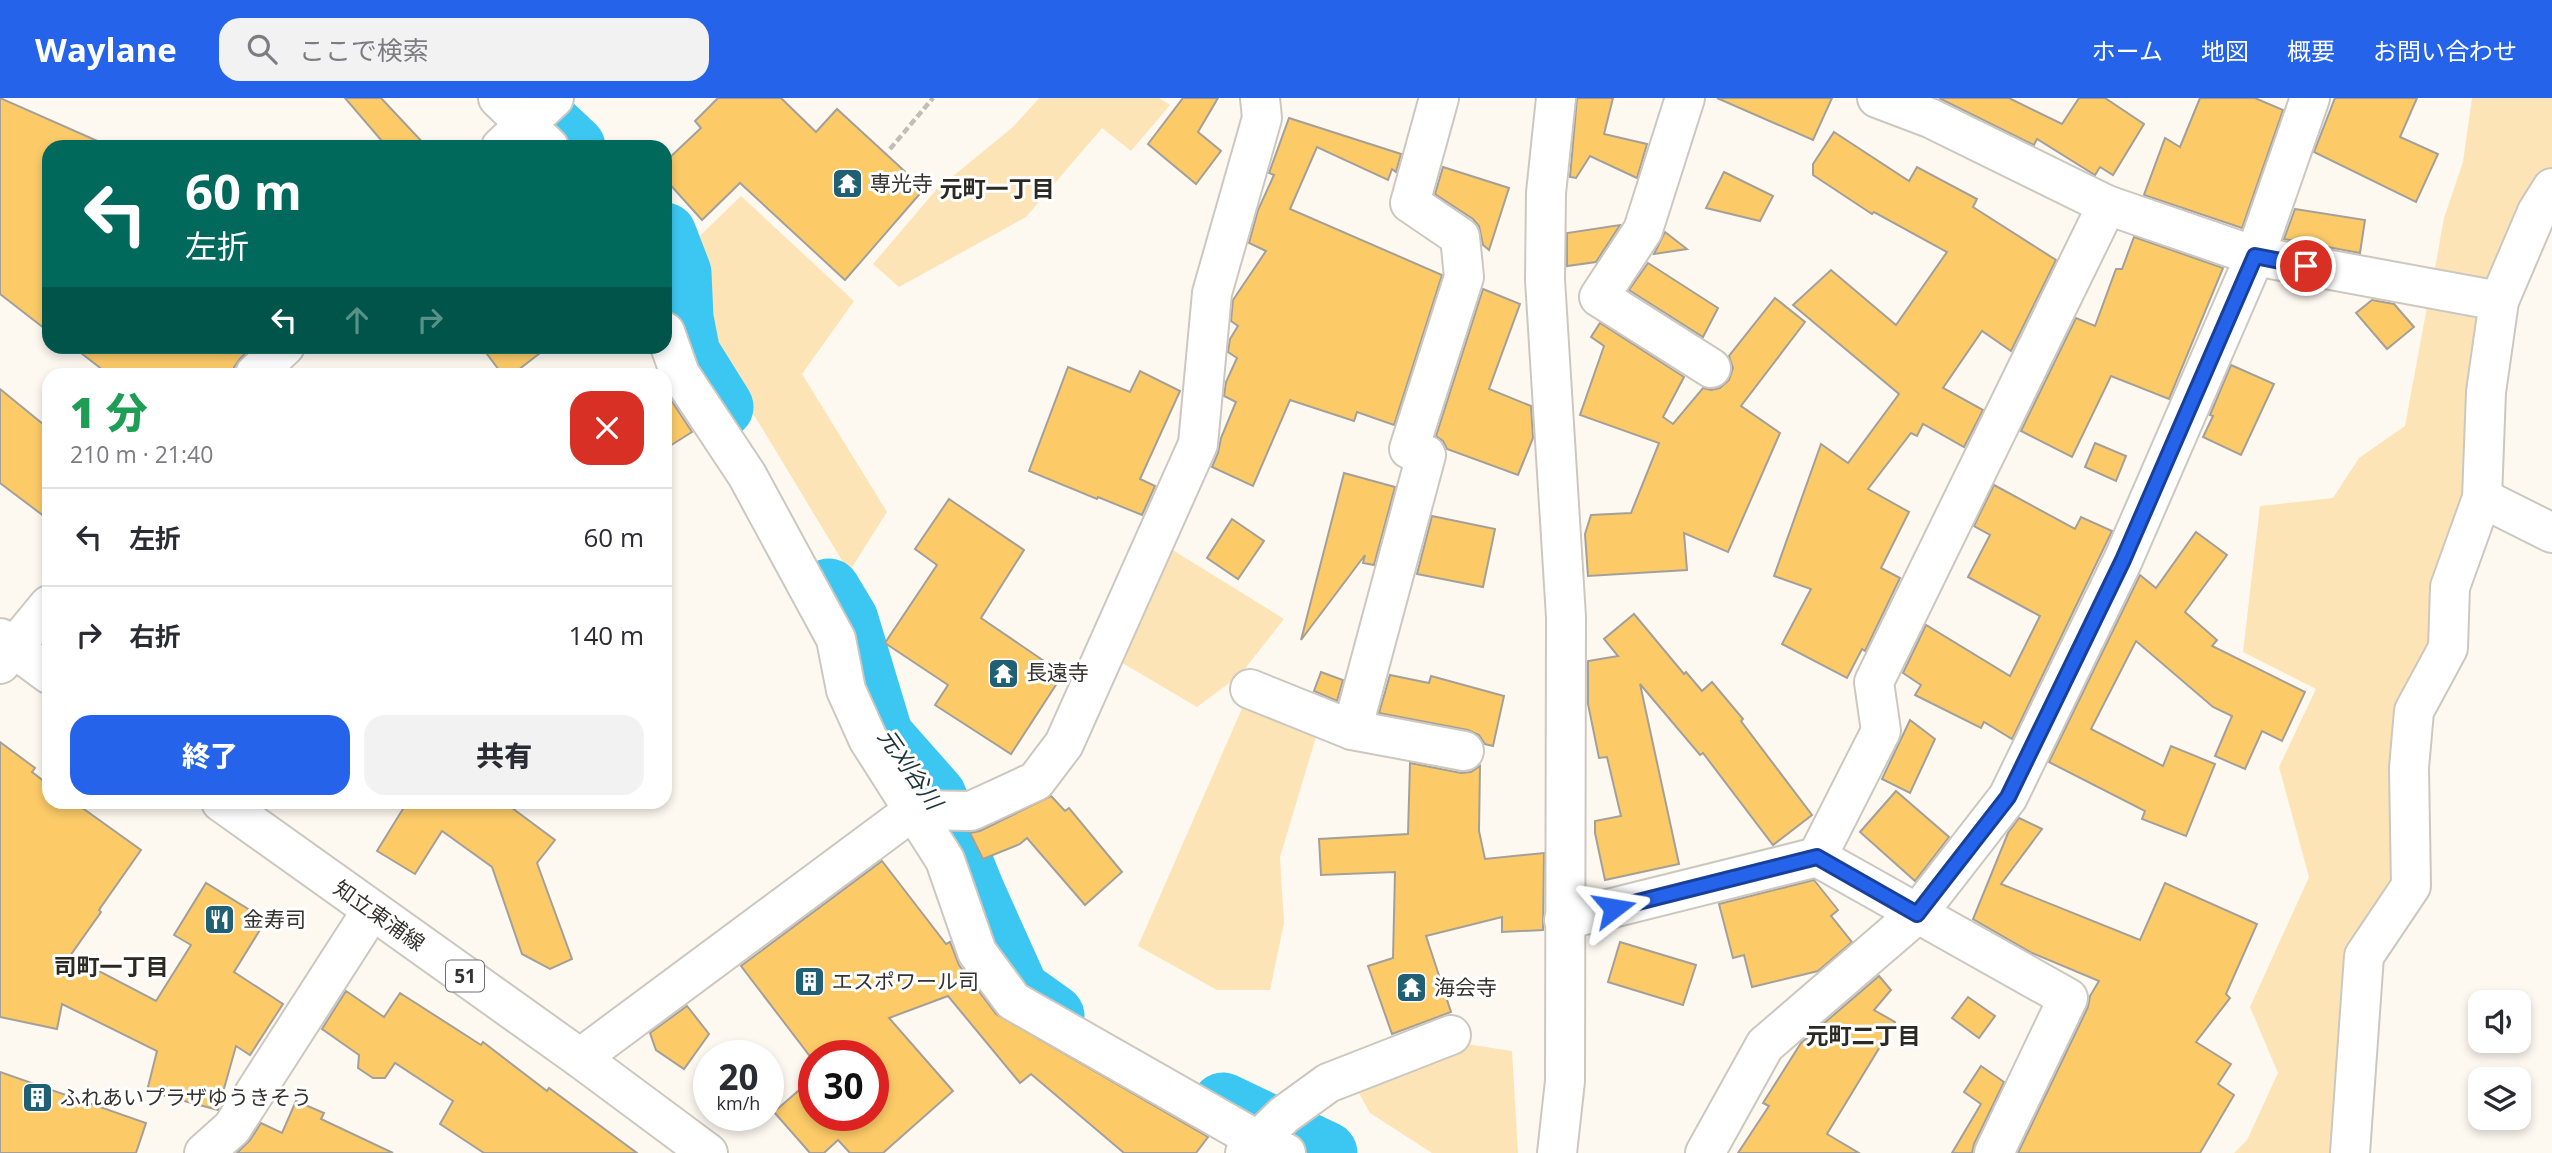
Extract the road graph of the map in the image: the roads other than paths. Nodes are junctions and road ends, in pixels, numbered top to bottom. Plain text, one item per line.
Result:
1 (498, 98) edge
2 (1260, 98) edge
3 (1439, 98) edge
4 (1556, 98) edge
5 (1685, 98) edge
6 (1877, 98) edge
7 (2310, 98) edge
8 (535, 123) edge
9 (2552, 188) edge
10 (2107, 205) junction
11 (2255, 256) junction
12 (2499, 301) junction
13 (672, 352) edge
14 (276, 354) edge
15 (261, 368) edge
16 (1711, 368) dead end
17 (2482, 498) junction
18 (2552, 533) edge
19 (42, 612) edge
20 (4, 650) edge
21 (42, 670) edge
22 (1250, 689) dead end
23 (1352, 730) junction
24 (1464, 751) dead end
25 (231, 809) edge
26 (916, 810) junction
27 (1817, 857) junction
28 (372, 911) junction
29 (1917, 914) junction
30 (1564, 920) junction
31 (1451, 1035) dead end
32 (580, 1058) junction
33 (1266, 1140) edge
34 (204, 1153) edge
35 (708, 1153) edge
36 (1557, 1153) edge
37 (1705, 1153) edge
38 (1994, 1153) edge
39 (2350, 1153) edge

1 - 8 street
2 - 26 street
3 - 23 street
4 - 30 street
5 - 16 street
6 - 10 street
7 - 11 street
9 - 12 street
10 - 11 street
10 - 27 street
11 - 12 street
11 - 29 street
12 - 17 street
13 - 26 street
14 - 15 street
17 - 18 street
17 - 39 street
19 - 20 street
20 - 21 street
22 - 23 street
23 - 24 street
25 - 28 street, 知立東浦線 / 51
26 - 32 street
26 - 33 street
27 - 29 street
27 - 30 street
28 - 32 street, 知立東浦線 / 51
28 - 34 street
29 - 37 street
29 - 38 street
30 - 36 street
31 - 33 street
32 - 35 street, 知立東浦線 / 51

